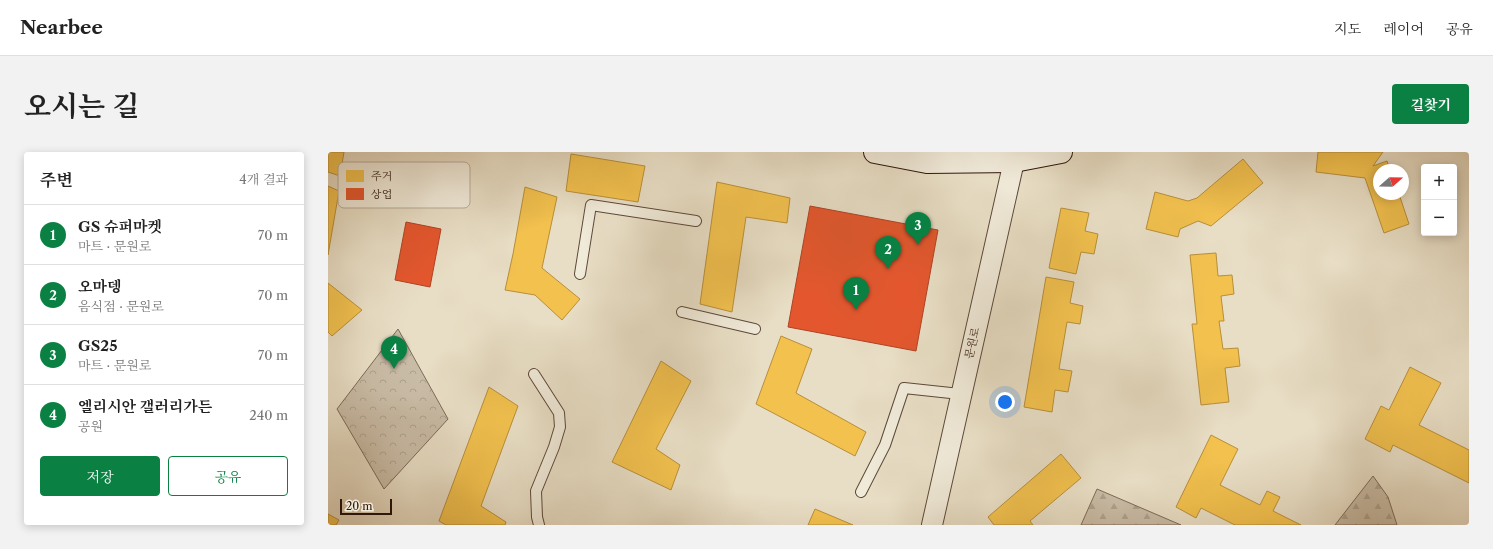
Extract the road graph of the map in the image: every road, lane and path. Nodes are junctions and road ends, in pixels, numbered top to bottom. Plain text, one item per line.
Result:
1 (876, 152) edge
2 (1061, 152) edge
3 (1014, 161) junction
4 (696, 221) dead end
5 (580, 274) dead end
6 (682, 312) dead end
7 (755, 329) dead end
8 (534, 374) dead end
9 (960, 394) junction
10 (861, 492) dead end
11 (539, 525) edge
12 (932, 525) edge

1 - 3 street
2 - 3 street
3 - 9 street, 문원로
4 - 5 lane
6 - 7 lane
8 - 11 lane
9 - 10 lane
9 - 12 street, 문원로

